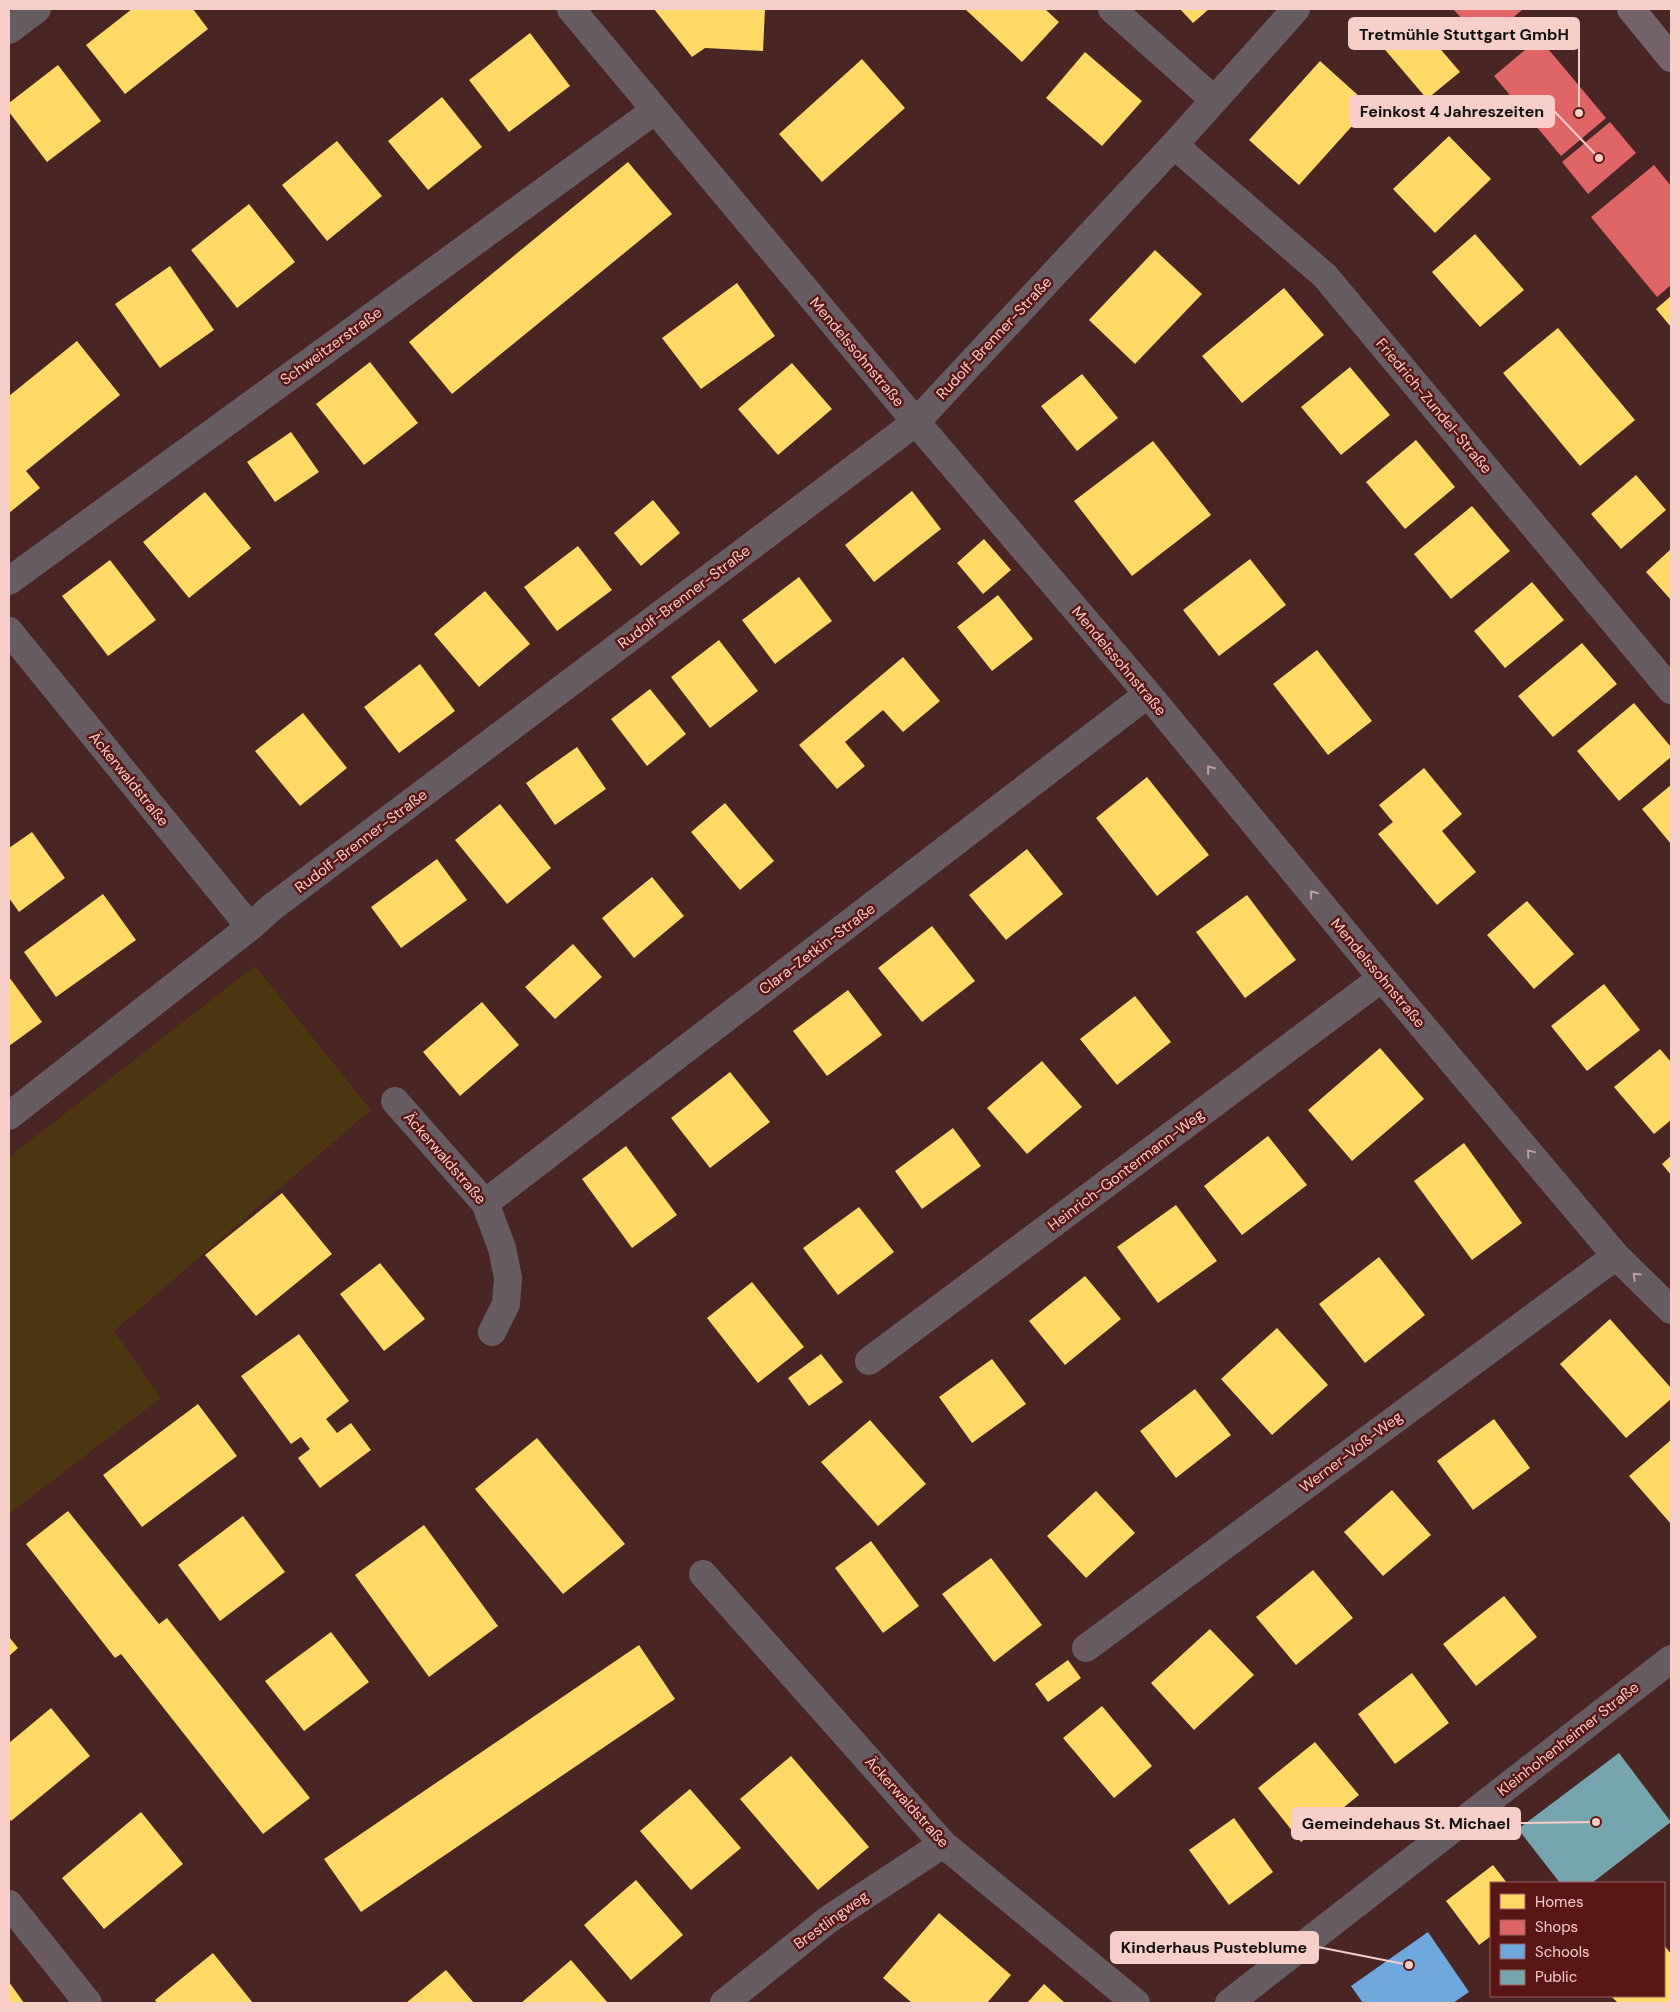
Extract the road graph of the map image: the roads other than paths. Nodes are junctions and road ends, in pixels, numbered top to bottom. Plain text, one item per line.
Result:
1 (37, 9) edge
2 (571, 9) edge
3 (1112, 9) edge
4 (1296, 9) edge
5 (1631, 9) edge
6 (9, 30) edge
7 (1671, 58) edge
8 (1214, 99) junction
9 (654, 111) junction
10 (1174, 145) junction
11 (916, 422) junction
12 (9, 581) edge
13 (9, 631) edge
14 (1671, 690) edge
15 (1148, 694) junction
16 (250, 928) junction
17 (1382, 978) junction
18 (395, 1101) dead end
19 (9, 1116) edge
20 (485, 1203) junction
21 (1616, 1256) junction
22 (1671, 1310) edge
23 (492, 1332) dead end
24 (869, 1361) dead end
25 (703, 1574) dead end
26 (1086, 1648) dead end
27 (1671, 1659) edge
28 (943, 1844) junction
29 (9, 1904) edge
30 (88, 2003) edge
31 (724, 2003) edge
32 (1136, 2003) edge
33 (1229, 2003) edge

1 - 6 street
2 - 9 street, Mendelssohnstraße
3 - 8 street
4 - 8 street, Rudolf-Brenner-Straße
5 - 7 main road
8 - 10 street, Rudolf-Brenner-Straße
9 - 11 street, Mendelssohnstraße
9 - 12 street, Schweitzerstraße
10 - 11 street, Rudolf-Brenner-Straße
10 - 14 street, Friedrich-Zundel-Straße
11 - 15 street, Mendelssohnstraße
11 - 16 street, Rudolf-Brenner-Straße
13 - 16 street, Äckerwaldstraße
17 -> 15 street, Mendelssohnstraße
15 - 20 street, Clara-Zetkin-Straße
16 - 19 street, Rudolf-Brenner-Straße
21 -> 17 street, Mendelssohnstraße
17 - 24 street, Heinrich-Gontermann-Weg
18 - 20 street, Äckerwaldstraße
20 - 23 street, Äckerwaldstraße
22 -> 21 street, Mendelssohnstraße
21 - 26 street, Werner-Voß-Weg
25 - 28 street, Äckerwaldstraße
27 - 33 street, Kleinhohenheimer Straße
28 - 31 street, Brestlingweg
28 - 32 street, Äckerwaldstraße
29 - 30 street

